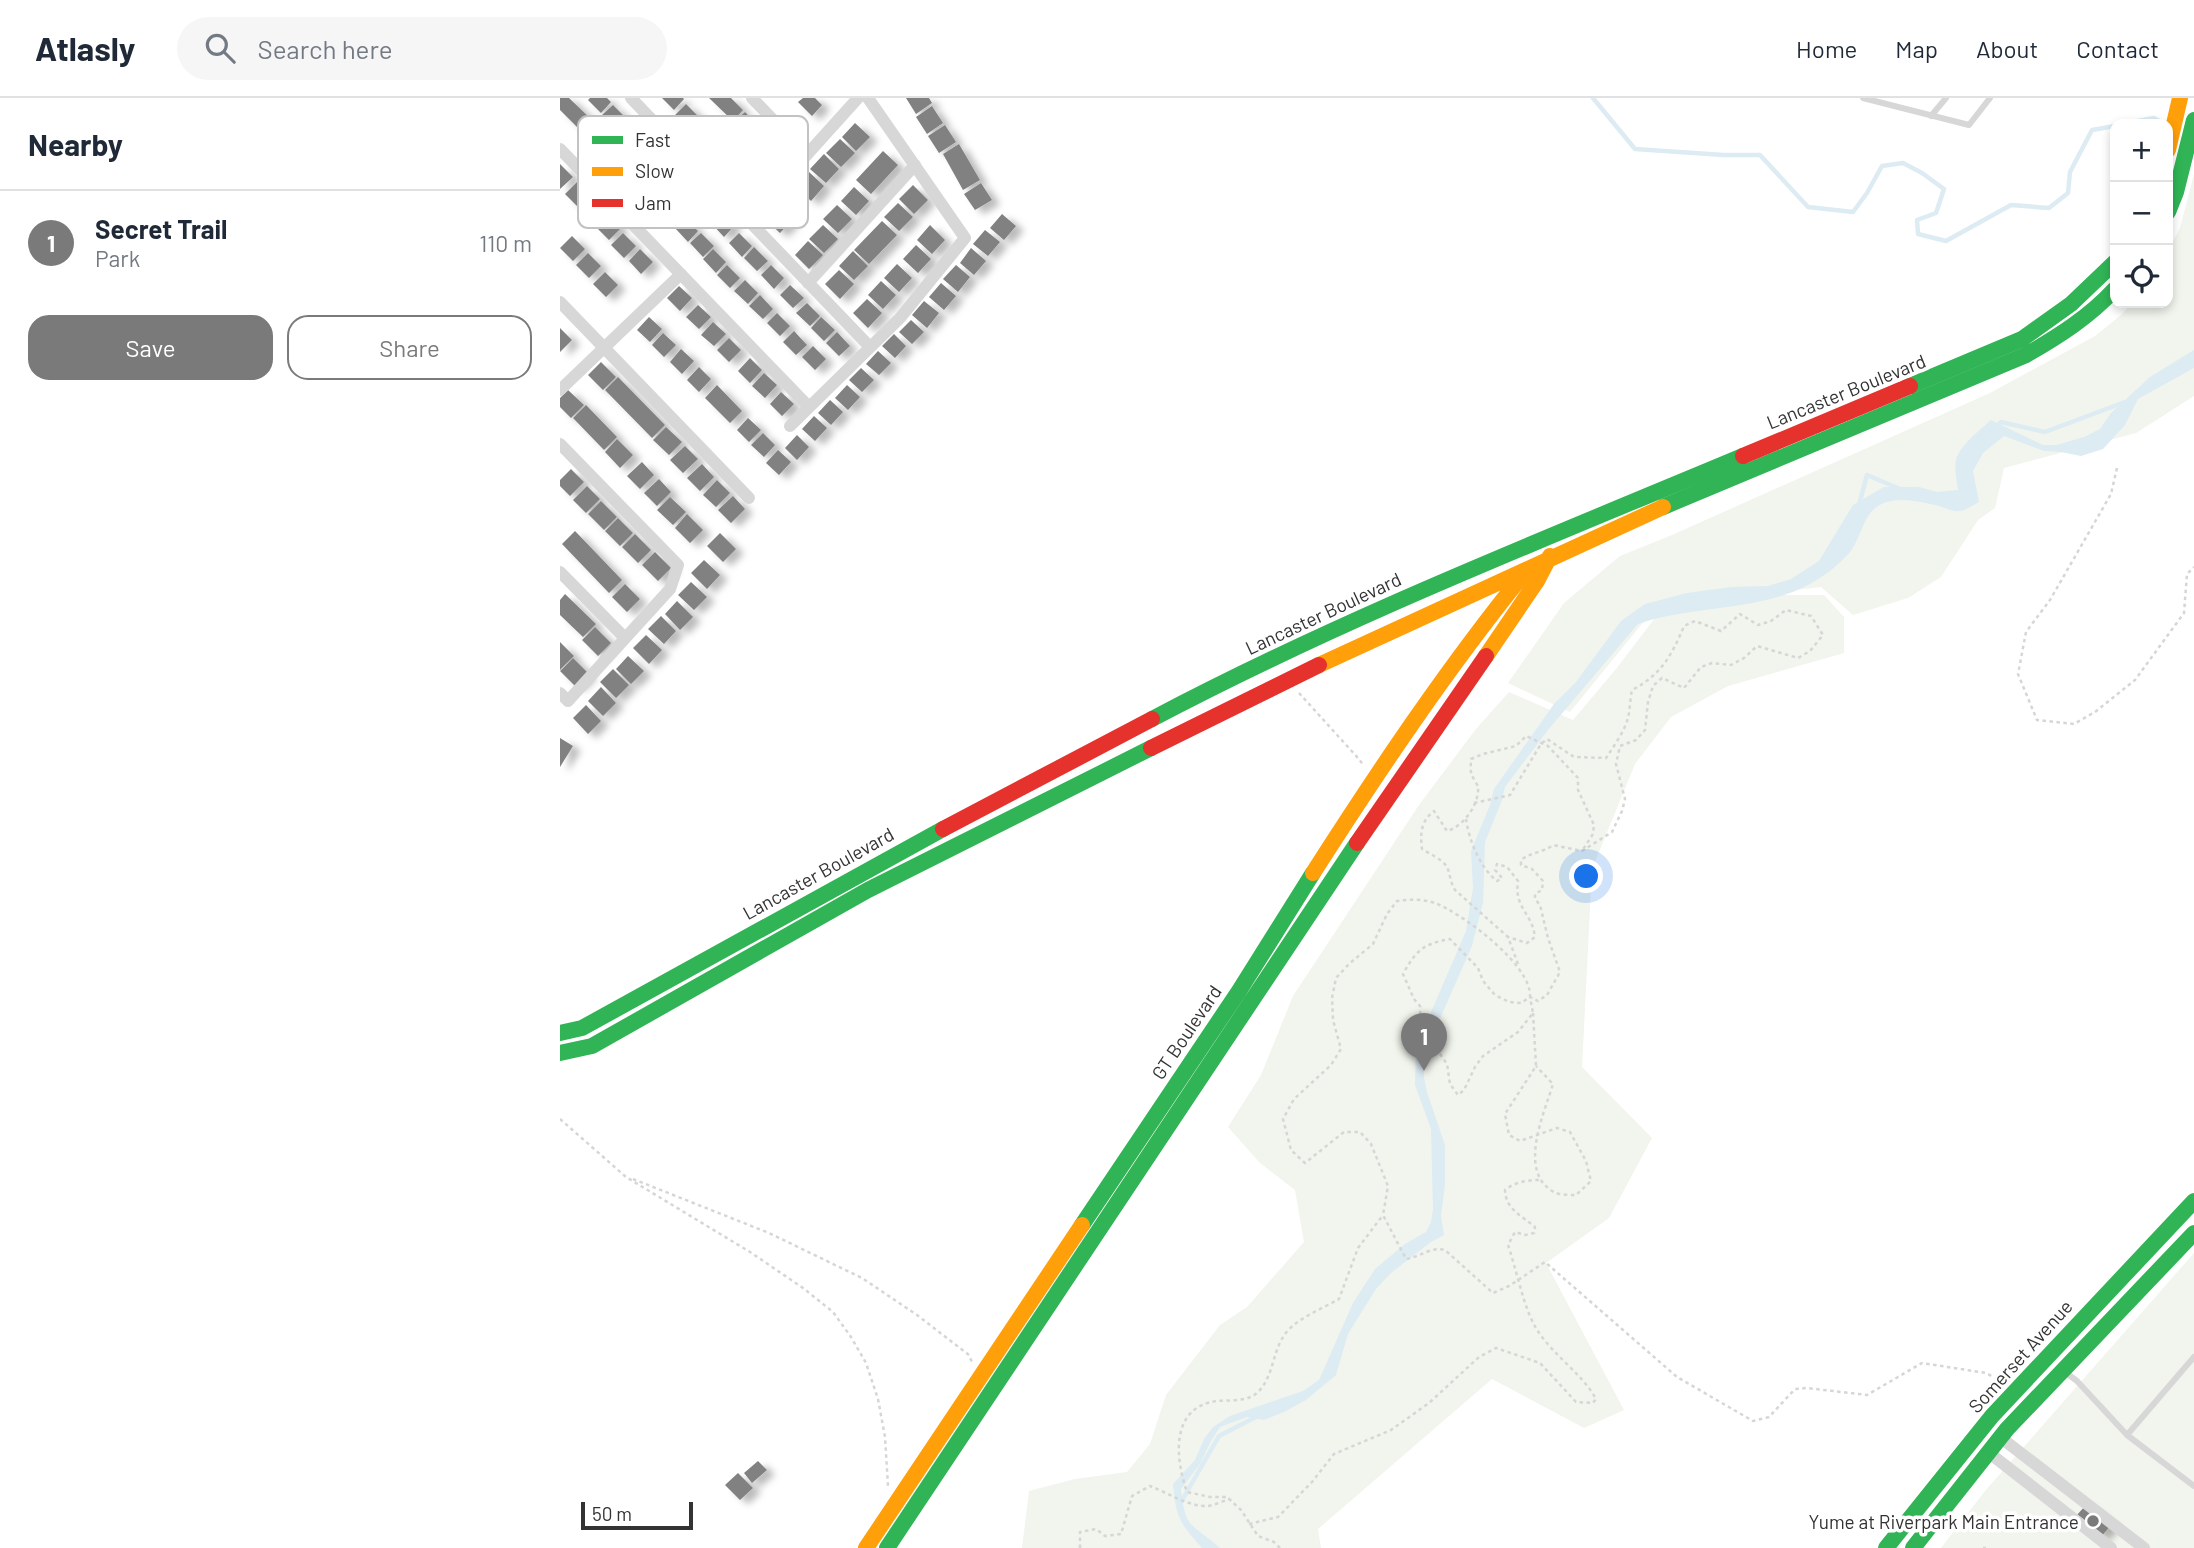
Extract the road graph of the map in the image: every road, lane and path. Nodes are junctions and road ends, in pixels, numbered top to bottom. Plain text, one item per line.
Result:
1 (631, 98) edge
2 (752, 98) edge
3 (858, 98) edge
4 (868, 98) edge
5 (1863, 98) edge
6 (1894, 98) edge
7 (1946, 98) edge
8 (1990, 98) edge
9 (2179, 102) edge
10 (1889, 105) junction
11 (648, 116) edge
12 (769, 116) edge
13 (1931, 116) junction
14 (2173, 127) edge
15 (2191, 132) edge
16 (2173, 138) edge
17 (560, 149) edge
18 (808, 154) edge
19 (915, 165) junction
20 (578, 168) edge
21 (2173, 200) edge
22 (636, 228) edge
23 (756, 228) edge
24 (2110, 267) edge
25 (681, 274) junction
26 (808, 283) junction
27 (2110, 294) edge
28 (560, 302) edge
29 (870, 347) junction
30 (604, 348) junction
31 (560, 390) edge
32 (809, 407) junction
33 (790, 426) dead end
34 (560, 444) edge
35 (2117, 468) dead end
36 (749, 498) dead end
37 (1559, 532) junction
38 (1541, 541) junction
39 (1550, 556) junction
40 (2194, 566) edge
41 (1527, 569) junction
42 (560, 572) edge
43 (625, 638) junction
44 (1272, 687) junction
45 (560, 693) edge
46 (1539, 743) junction
47 (1367, 789) junction
48 (1475, 803) junction
49 (1466, 819) junction
50 (1582, 850) junction
51 (1508, 937) junction
52 (1519, 967) junction
53 (1530, 997) junction
54 (1533, 1013) junction
55 (560, 1033) edge
56 (560, 1053) edge
57 (1536, 1066) junction
58 (560, 1119) edge
59 (1538, 1135) junction
60 (626, 1177) junction
61 (1540, 1180) junction
62 (2194, 1201) edge
63 (1383, 1215) junction
64 (2194, 1233) edge
65 (1519, 1279) junction
66 (2047, 1357) junction
67 (2194, 1357) edge
68 (2062, 1370) junction
69 (976, 1383) junction
70 (2016, 1390) junction
71 (2127, 1434) junction
72 (2000, 1437) junction
73 (1988, 1452) junction
74 (2194, 1486) edge
75 (888, 1487) dead end
76 (1230, 1499) junction
77 (1249, 1524) junction
78 (866, 1548) edge
79 (887, 1548) edge
80 (1080, 1548) edge
81 (1280, 1548) edge
82 (1886, 1548) edge
83 (1913, 1548) edge
84 (2110, 1548) edge
85 (2144, 1548) edge

1 - 11 street
2 - 12 street
3 - 18 street
4 - 19 street
5 - 10 lane
6 - 10 lane
7 - 13 lane
8 - 13 lane
9 - 14 main road
10 - 13 lane
15 - 16 main road
15 - 21 main road
17 - 20 street
19 - 26 street
19 - 29 street
22 - 25 street
23 - 26 street
24 - 37 main road, Lancaster Boulevard
25 - 30 street
25 - 32 street
26 - 29 street
27 - 39 main road, Lancaster Boulevard
28 - 30 street
29 - 32 street
30 - 31 street
30 - 36 street
32 - 33 street
34 - 43 street
35 - 40 path
37 - 38 main road, Lancaster Boulevard
37 - 39 main road, GT Boulevard
38 - 41 main road, GT Boulevard
38 - 55 main road, Lancaster Boulevard
39 - 41 main road, Lancaster Boulevard
39 - 79 main road, GT Boulevard
41 - 44 main road, Lancaster Boulevard
41 - 47 main road, GT Boulevard
42 - 43 street
43 - 45 street
44 - 47 path
44 - 56 main road, Lancaster Boulevard
46 - 48 path
46 - 48 path
46 - 50 path
46 - 50 path
47 - 69 main road, GT Boulevard
48 - 49 path
49 - 51 path
49 - 51 path
50 - 53 path
51 - 52 path
52 - 53 path
52 - 63 path
53 - 54 path
53 - 54 path
54 - 57 path
57 - 59 path
57 - 59 path
58 - 60 path
59 - 61 path
59 - 61 path
60 - 69 path
60 - 75 path
61 - 65 path
62 - 66 main road, Somerset Avenue
63 - 65 path
63 - 76 path
64 - 68 main road, Somerset Avenue
65 - 70 path
65 - 77 path
66 - 68 main road
66 - 70 main road, Somerset Avenue
67 - 71 lane
68 - 71 lane
68 - 72 main road, Somerset Avenue
69 - 78 main road, GT Boulevard
70 - 82 main road, Somerset Avenue
71 - 74 lane
72 - 73 main road, Somerset Avenue
72 - 85 street
73 - 83 main road, Somerset Avenue
73 - 84 street
76 - 77 path
76 - 80 path
77 - 81 path

